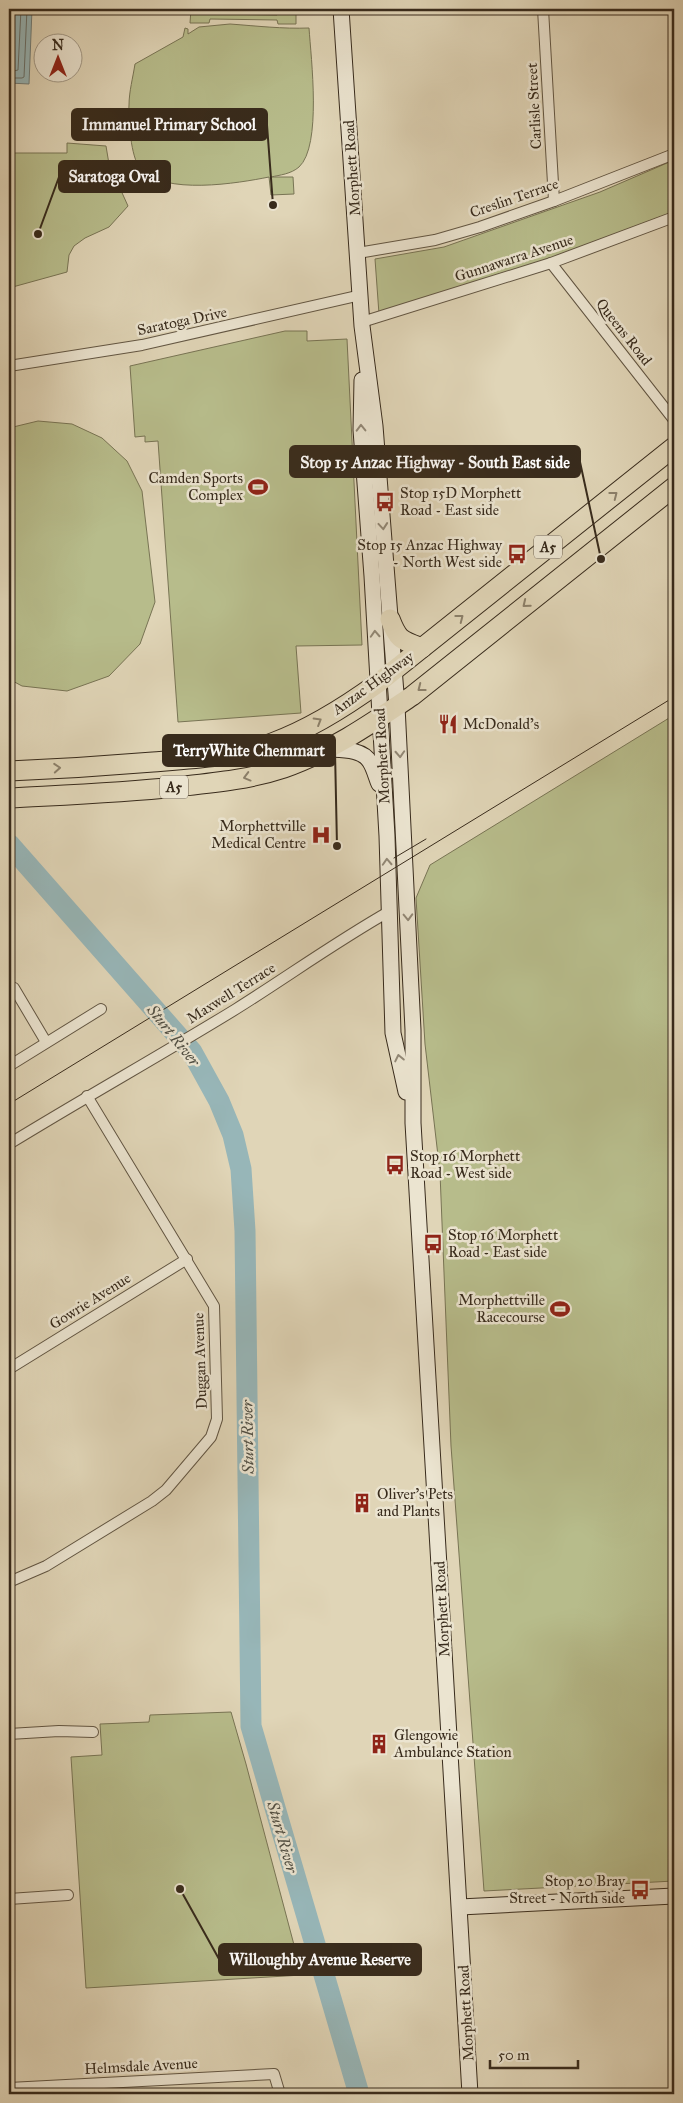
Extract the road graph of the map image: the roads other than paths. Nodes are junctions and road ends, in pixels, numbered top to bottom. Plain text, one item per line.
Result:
1 (341, 9) edge
2 (543, 9) edge
3 (674, 154) edge
4 (554, 201) junction
5 (674, 217) edge
6 (358, 253) junction
7 (551, 263) junction
8 (360, 295) junction
9 (362, 324) junction
10 (9, 366) edge
11 (674, 420) edge
12 (674, 447) edge
13 (674, 487) edge
14 (390, 620) junction
15 (422, 648) junction
16 (394, 669) junction
17 (378, 683) junction
18 (397, 706) junction
19 (380, 718) junction
20 (326, 749) junction
21 (140, 763) junction
22 (9, 771) edge
23 (143, 790) junction
24 (13, 798) edge
25 (384, 800) junction
26 (390, 912) junction
27 (9, 986) edge
28 (101, 1009) dead end
29 (46, 1042) junction
30 (9, 1066) edge
31 (87, 1096) junction
32 (413, 1123) junction
33 (9, 1144) edge
34 (187, 1259) junction
35 (9, 1369) edge
36 (9, 1582) edge
37 (93, 1732) dead end
38 (9, 1734) edge
39 (68, 1895) dead end
40 (674, 1896) edge
41 (9, 1899) edge
42 (460, 1907) junction
43 (103, 2082) junction
44 (9, 2088) edge
45 (104, 2094) edge
46 (280, 2094) edge
47 (470, 2094) edge

1 - 6 main road, Morphett Road
2 - 4 street, Carlisle Street
3 - 4 street, Creslin Terrace
4 - 6 street, Creslin Terrace
5 - 7 street, Gunnawarra Avenue
6 - 8 main road, Morphett Road
7 - 9 street, Gunnawarra Avenue
7 - 11 street, Queens Road
8 - 9 main road, Morphett Road
8 - 10 street, Saratoga Drive
9 -> 14 main road, Morphett Road
17 -> 9 main road, Morphett Road
15 -> 12 highway, Anzac Highway / A5
13 -> 18 highway, Anzac Highway / A5
14 - 15 highway
14 - 16 main road, Morphett Road
15 - 16 highway, Anzac Highway / A5
16 - 17 highway, Anzac Highway / A5
16 - 18 main road, Morphett Road
17 - 19 main road, Morphett Road
21 -> 17 highway, Anzac Highway / A5
18 - 19 highway, Anzac Highway / A5
18 -> 32 main road, Morphett Road
19 - 20 highway, Anzac Highway / A5
19 - 25 main road, Morphett Road
20 -> 23 highway, Anzac Highway / A5
20 - 25 main road
22 -> 21 highway, Anzac Highway / A5
21 - 23 highway
23 - 24 highway, Anzac Highway / A5
26 -> 25 main road, Morphett Road
26 - 31 street, Maxwell Terrace
32 -> 26 main road, Morphett Road
27 - 29 street
28 - 29 street
29 - 30 street
31 - 33 street, Maxwell Terrace
31 - 34 street, Duggan Avenue
32 - 42 main road, Morphett Road
34 - 35 street, Gowrie Avenue
34 - 36 street, Duggan Avenue
37 - 38 street
39 - 41 street
40 - 42 main road
42 - 47 main road, Morphett Road
43 - 44 street, Helmsdale Avenue
43 - 45 street
43 - 46 street, Helmsdale Avenue

